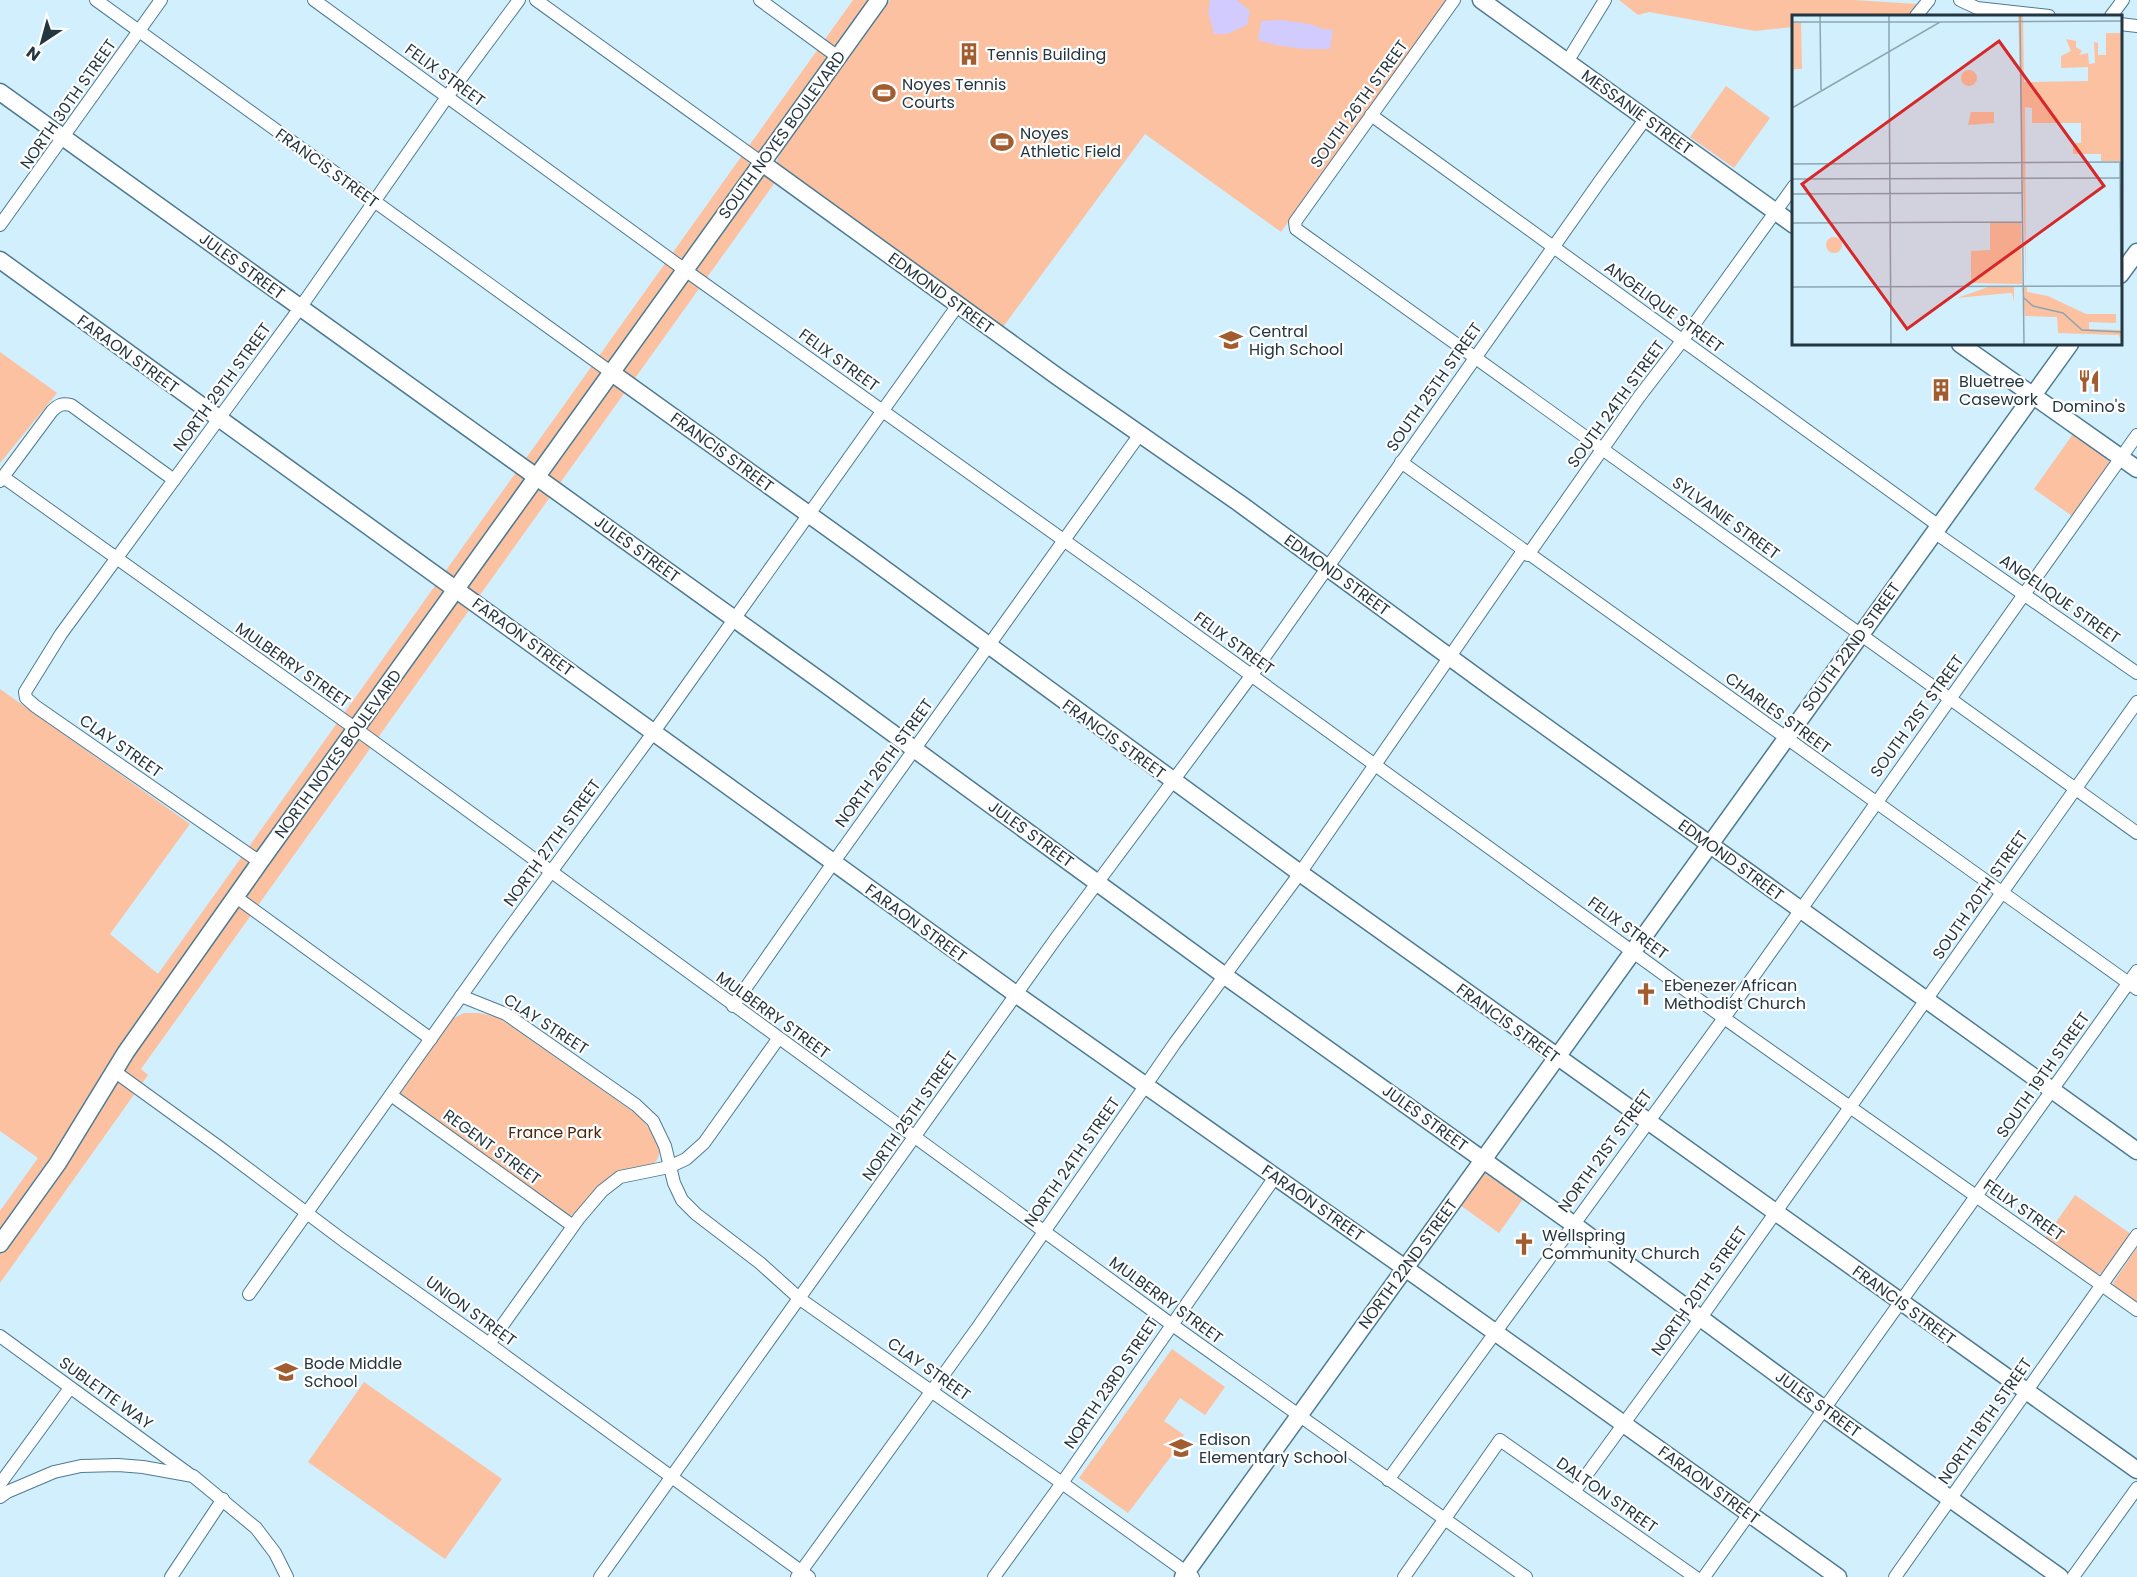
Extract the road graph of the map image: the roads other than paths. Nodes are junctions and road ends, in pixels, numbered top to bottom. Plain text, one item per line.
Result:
1 (96, 0) edge
2 (161, 0) edge
3 (314, 0) edge
4 (519, 0) edge
5 (536, 0) edge
6 (760, 0) edge
7 (879, 0) edge
8 (1454, 0) edge
9 (1481, 0) edge
10 (1605, 0) edge
11 (1929, 0) edge
12 (1960, 0) edge
13 (2123, 0) edge
14 (1917, 15) edge
15 (2040, 15) edge
16 (2112, 15) edge
17 (2122, 24) edge
18 (2137, 26) edge
19 (139, 33) junction
20 (838, 57) junction
21 (1567, 62) junction
22 (0, 92) edge
23 (447, 97) junction
24 (1371, 115) junction
25 (1646, 118) junction
26 (63, 138) junction
27 (762, 163) junction
28 (1792, 189) edge
29 (374, 202) junction
30 (1775, 212) junction
31 (1792, 224) edge
32 (0, 225) edge
33 (1296, 229) joint
34 (1552, 248) junction
35 (2137, 252) edge
36 (0, 260) edge
37 (685, 270) junction
38 (2122, 274) edge
39 (958, 305) junction
40 (300, 308) junction
41 (1682, 340) junction
42 (1961, 345) edge
43 (2069, 345) edge
44 (1475, 358) junction
45 (612, 373) junction
46 (2033, 395) junction
47 (882, 411) junction
48 (219, 419) junction
49 (1140, 434) junction
50 (2137, 435) edge
51 (1602, 449) junction
52 (2121, 458) junction
53 (1401, 462) junction
54 (2137, 469) edge
55 (536, 477) junction
56 (1, 479) edge
57 (174, 480) junction
58 (808, 514) junction
59 (1936, 529) junction
60 (1064, 540) junction
61 (1526, 553) junction
62 (116, 559) junction
63 (1327, 568) junction
64 (456, 589) junction
65 (2024, 595) junction
66 (734, 619) junction
67 (61, 634) joint
68 (1860, 635) junction
69 (988, 645) junction
70 (1450, 658) junction
71 (2137, 673) edge
72 (1251, 676) junction
73 (1950, 699) junction
74 (2137, 702) edge
75 (356, 729) junction
76 (653, 733) junction
77 (1785, 738) junction
78 (914, 749) junction
79 (1374, 766) junction
80 (1173, 782) junction
81 (2075, 789) junction
82 (1875, 802) junction
83 (2137, 833) edge
84 (1710, 845) junction
85 (260, 862) junction
86 (832, 862) junction
87 (550, 873) junction
88 (1300, 873) junction
89 (1098, 883) junction
90 (2002, 893) junction
91 (236, 897) junction
92 (1800, 910) junction
93 (1634, 952) junction
94 (2137, 971) edge
95 (1225, 976) junction
96 (2133, 986) edge
97 (1017, 995) junction
98 (461, 996) junction
99 (1926, 999) junction
100 (733, 1006) junction
101 (1724, 1018) junction
102 (431, 1039) junction
103 (778, 1039) junction
104 (1557, 1058) junction
105 (114, 1071) junction
106 (1145, 1086) junction
107 (2053, 1090) junction
108 (391, 1095) junction
109 (1850, 1108) junction
110 (1647, 1122) junction
111 (915, 1137) junction
112 (2137, 1151) edge
113 (1482, 1159) junction
114 (669, 1167) junction
115 (1275, 1177) junction
116 (1977, 1197) junction
117 (1775, 1212) junction
118 (306, 1213) junction
119 (1573, 1224) junction
120 (573, 1226) junction
121 (1044, 1232) junction
122 (2137, 1235) edge
123 (0, 1244) edge
124 (1405, 1268) junction
125 (2102, 1285) junction
126 (249, 1294) dead end
127 (800, 1299) junction
128 (1900, 1302) junction
129 (2137, 1310) edge
130 (1700, 1319) junction
131 (1171, 1324) junction
132 (1495, 1331) junction
133 (0, 1336) edge
134 (489, 1344) junction
135 (70, 1388) junction
136 (931, 1390) junction
137 (2026, 1391) junction
138 (1824, 1409) junction
139 (1299, 1416) junction
140 (1624, 1424) junction
141 (2137, 1470) edge
142 (193, 1476) junction
143 (672, 1477) junction
144 (1388, 1480) junction
145 (1062, 1483) junction
146 (0, 1484) edge
147 (2137, 1488) edge
148 (1574, 1492) junction
149 (0, 1497) edge
150 (222, 1499) junction
151 (1950, 1499) junction
152 (1749, 1514) junction
153 (1444, 1519) junction
154 (802, 1575) edge
155 (1188, 1575) edge
156 (171, 1577) edge
157 (287, 1577) edge
158 (600, 1577) edge
159 (994, 1577) edge
160 (1404, 1577) edge
161 (1526, 1577) edge
162 (1695, 1577) edge
163 (1704, 1577) edge
164 (1838, 1577) edge
165 (1895, 1577) edge
166 (2060, 1577) edge
167 (2073, 1577) edge

1 - 19 street, FRANCIS STREET
2 - 19 street, NORTH 30TH STREET
3 - 23 street, FELIX STREET
4 - 23 street, NORTH 29TH STREET
5 - 27 street, EDMOND STREET
6 - 20 street
7 - 20 main road, SOUTH NOYES BOULEVARD
8 - 24 street, SOUTH 26TH STREET
9 - 21 main road, MESSANIE STREET
10 - 21 street
11 - 14 street
12 - 15 street
13 - 16 street
17 - 18 street
19 - 26 street, NORTH 30TH STREET
19 - 29 street, FRANCIS STREET
20 - 27 main road, SOUTH NOYES BOULEVARD
21 - 25 main road, MESSANIE STREET
22 - 26 main road, JULES STREET
23 - 29 street, NORTH 29TH STREET
23 - 37 street, FELIX STREET
24 - 33 street, SOUTH 26TH STREET
24 - 34 street, ANGELIQUE STREET
25 - 30 main road, MESSANIE STREET
25 - 34 street, SOUTH 25TH STREET
26 - 32 street, NORTH 30TH STREET
26 - 40 main road, JULES STREET
27 - 37 main road, SOUTH NOYES BOULEVARD
27 - 39 main road, EDMOND STREET
28 - 30 street, SOUTH 24TH STREET
29 - 40 street, NORTH 29TH STREET
29 - 45 street, FRANCIS STREET
30 - 31 main road, MESSANIE STREET
30 - 41 street, SOUTH 24TH STREET
33 - 44 street, SYLVANIE STREET
34 - 41 street, ANGELIQUE STREET
34 - 44 street, SOUTH 25TH STREET
35 - 38 main road
36 - 48 main road, FARAON STREET
37 - 45 main road, NORTH NOYES BOULEVARD
37 - 47 street, FELIX STREET
39 - 47 street, NORTH 27TH STREET
39 - 49 main road, EDMOND STREET
40 - 48 street, NORTH 29TH STREET
40 - 55 main road, JULES STREET
41 - 51 street, SOUTH 24TH STREET
41 - 59 street, ANGELIQUE STREET
42 - 46 main road
43 - 46 main road, SOUTH 22ND STREET
44 - 51 street, SYLVANIE STREET
44 - 53 street, SOUTH 25TH STREET
45 - 55 main road, NORTH NOYES BOULEVARD
45 - 58 main road, FRANCIS STREET
46 - 52 main road
46 - 59 main road, SOUTH 22ND STREET
47 - 58 street, NORTH 27TH STREET
47 - 60 street, FELIX STREET
48 - 57 street, NORTH 29TH STREET
48 - 64 main road, FARAON STREET
49 - 60 street
49 - 63 main road, EDMOND STREET
50 - 52 street, SOUTH 21ST STREET
51 - 61 street, SOUTH 24TH STREET
51 - 68 street, SYLVANIE STREET
52 - 54 main road
52 - 65 street, SOUTH 21ST STREET
53 - 61 street, CHARLES STREET
53 - 63 street, SOUTH 25TH STREET
55 - 64 main road, NORTH NOYES BOULEVARD
55 - 66 main road, JULES STREET
56 - 57 street
56 - 62 street, MULBERRY STREET
57 - 62 street, NORTH 29TH STREET
58 - 66 street, NORTH 27TH STREET
58 - 69 main road, FRANCIS STREET
59 - 65 street, ANGELIQUE STREET
59 - 68 main road, SOUTH 22ND STREET
60 - 69 street, NORTH 26TH STREET
60 - 72 street, FELIX STREET
61 - 70 street, SOUTH 24TH STREET
61 - 77 street, CHARLES STREET
62 - 67 street, NORTH 29TH STREET
62 - 75 street, MULBERRY STREET
63 - 70 main road, EDMOND STREET
63 - 72 street, SOUTH 25TH STREET
64 - 75 main road, NORTH NOYES BOULEVARD
64 - 76 main road, FARAON STREET
65 - 71 street, ANGELIQUE STREET
65 - 73 street, SOUTH 21ST STREET
66 - 76 street, NORTH 27TH STREET
66 - 78 main road, JULES STREET
67 - 85 street, CLAY STREET
68 - 73 street, SYLVANIE STREET
68 - 77 main road, SOUTH 22ND STREET
69 - 78 street, NORTH 26TH STREET
69 - 80 main road, FRANCIS STREET
70 - 79 street, SOUTH 24TH STREET
70 - 84 main road, EDMOND STREET
72 - 79 street, FELIX STREET
72 - 80 street, NORTH 25TH STREET
73 - 81 street, SYLVANIE STREET
73 - 82 street, SOUTH 21ST STREET
74 - 81 street, SOUTH 20TH STREET
75 - 85 main road, NORTH NOYES BOULEVARD
75 - 87 street, MULBERRY STREET
76 - 86 main road, FARAON STREET
76 - 87 street, NORTH 27TH STREET
77 - 82 street, CHARLES STREET
77 - 84 main road, SOUTH 22ND STREET
78 - 86 street, NORTH 26TH STREET
78 - 89 main road, JULES STREET
79 - 88 street, NORTH 24TH STREET
79 - 93 street, FELIX STREET
80 - 88 main road, FRANCIS STREET
80 - 89 street, NORTH 25TH STREET
81 - 83 street, SYLVANIE STREET
81 - 90 street, SOUTH 20TH STREET
82 - 90 street, CHARLES STREET
82 - 92 street, SOUTH 21ST STREET
84 - 92 main road, EDMOND STREET
84 - 93 main road, SOUTH 22ND STREET
85 - 91 main road, NORTH NOYES BOULEVARD
86 - 97 main road, FARAON STREET
86 - 100 street, NORTH 26TH STREET
87 - 98 street, NORTH 27TH STREET
87 - 100 street, MULBERRY STREET
88 - 95 street, NORTH 24TH STREET
88 - 104 main road, FRANCIS STREET
89 - 95 main road, JULES STREET
89 - 97 street, NORTH 25TH STREET
90 - 96 street, CHARLES STREET
90 - 99 street, SOUTH 20TH STREET
91 - 102 street
91 - 105 main road, NORTH NOYES BOULEVARD
92 - 99 main road, EDMOND STREET
92 - 101 street, SOUTH 21ST STREET
93 - 101 street, FELIX STREET
93 - 104 main road, NORTH 22ND STREET
94 - 96 street, SOUTH 19TH STREET
95 - 106 street, NORTH 24TH STREET
95 - 113 main road, JULES STREET
96 - 107 street, SOUTH 19TH STREET
97 - 106 main road, FARAON STREET
97 - 111 street, NORTH 25TH STREET
98 - 102 street, NORTH 27TH STREET
98 - 114 street, CLAY STREET
99 - 107 main road, EDMOND STREET
99 - 109 street, SOUTH 20TH STREET
100 - 103 street, MULBERRY STREET
101 - 109 street, FELIX STREET
101 - 110 street, NORTH 21ST STREET
102 - 108 street, NORTH 27TH STREET
103 - 111 street, MULBERRY STREET
103 - 114 street
104 - 110 main road, FRANCIS STREET
104 - 113 main road, NORTH 22ND STREET
105 - 118 street, UNION STREET
105 - 123 main road, NORTH NOYES BOULEVARD
106 - 115 main road, FARAON STREET
106 - 121 street, NORTH 24TH STREET
107 - 112 main road, EDMOND STREET
107 - 116 street, SOUTH 19TH STREET
108 - 118 street, NORTH 27TH STREET
108 - 120 street, REGENT STREET
109 - 116 street, FELIX STREET
109 - 117 street, NORTH 20TH STREET
110 - 117 main road, FRANCIS STREET
110 - 119 street, NORTH 21ST STREET
111 - 121 street, MULBERRY STREET
111 - 127 street, NORTH 25TH STREET
113 - 119 main road, JULES STREET
113 - 124 main road, NORTH 22ND STREET
114 - 120 street
114 - 127 street, CLAY STREET
115 - 124 main road, FARAON STREET
115 - 131 street, NORTH 23RD STREET
116 - 125 street, FELIX STREET
116 - 128 street, SOUTH 19TH STREET
117 - 128 main road, FRANCIS STREET
117 - 130 street, NORTH 20TH STREET
118 - 126 street, NORTH 27TH STREET
118 - 134 street, UNION STREET
119 - 130 main road, JULES STREET
119 - 132 street, NORTH 21ST STREET
120 - 134 street
121 - 131 street, MULBERRY STREET
121 - 136 street, NORTH 24TH STREET
122 - 125 street, NORTH 18TH STREET
124 - 132 main road, FARAON STREET
124 - 139 main road, NORTH 22ND STREET
125 - 129 street, FELIX STREET
125 - 137 street, NORTH 18TH STREET
127 - 136 street, CLAY STREET
127 - 143 street, NORTH 25TH STREET
128 - 137 main road, FRANCIS STREET
128 - 138 street, SOUTH 19TH STREET
130 - 138 main road, JULES STREET
130 - 140 street, NORTH 20TH STREET
131 - 139 street, MULBERRY STREET
131 - 145 street, NORTH 23RD STREET
132 - 140 main road, FARAON STREET
132 - 144 street, NORTH 21ST STREET
133 - 135 street, SUBLETTE WAY
134 - 143 street, UNION STREET
135 - 142 street, SUBLETTE WAY
135 - 146 street
136 - 145 street, CLAY STREET
136 - 154 street, NORTH 24TH STREET
137 - 141 main road, FRANCIS STREET
137 - 151 street, NORTH 18TH STREET
138 - 151 main road, JULES STREET
138 - 152 street, SOUTH 19TH STREET
139 - 144 street, MULBERRY STREET
139 - 155 main road, NORTH 22ND STREET
140 - 148 street, NORTH 20TH STREET
140 - 152 main road, FARAON STREET
142 - 149 street
142 - 150 street, SUBLETTE WAY
143 - 154 street, UNION STREET
143 - 158 street, NORTH 25TH STREET
144 - 153 street, MULBERRY STREET
145 - 155 street, CLAY STREET
145 - 159 street, NORTH 23RD STREET
147 - 167 street
148 - 153 street, DALTON STREET
148 - 162 street, DALTON STREET
150 - 156 street
150 - 157 street, SUBLETTE WAY
151 - 165 street, NORTH 18TH STREET
151 - 166 main road, JULES STREET
152 - 163 street, SOUTH 19TH STREET
152 - 164 main road, FARAON STREET
153 - 160 street
153 - 161 street, MULBERRY STREET

